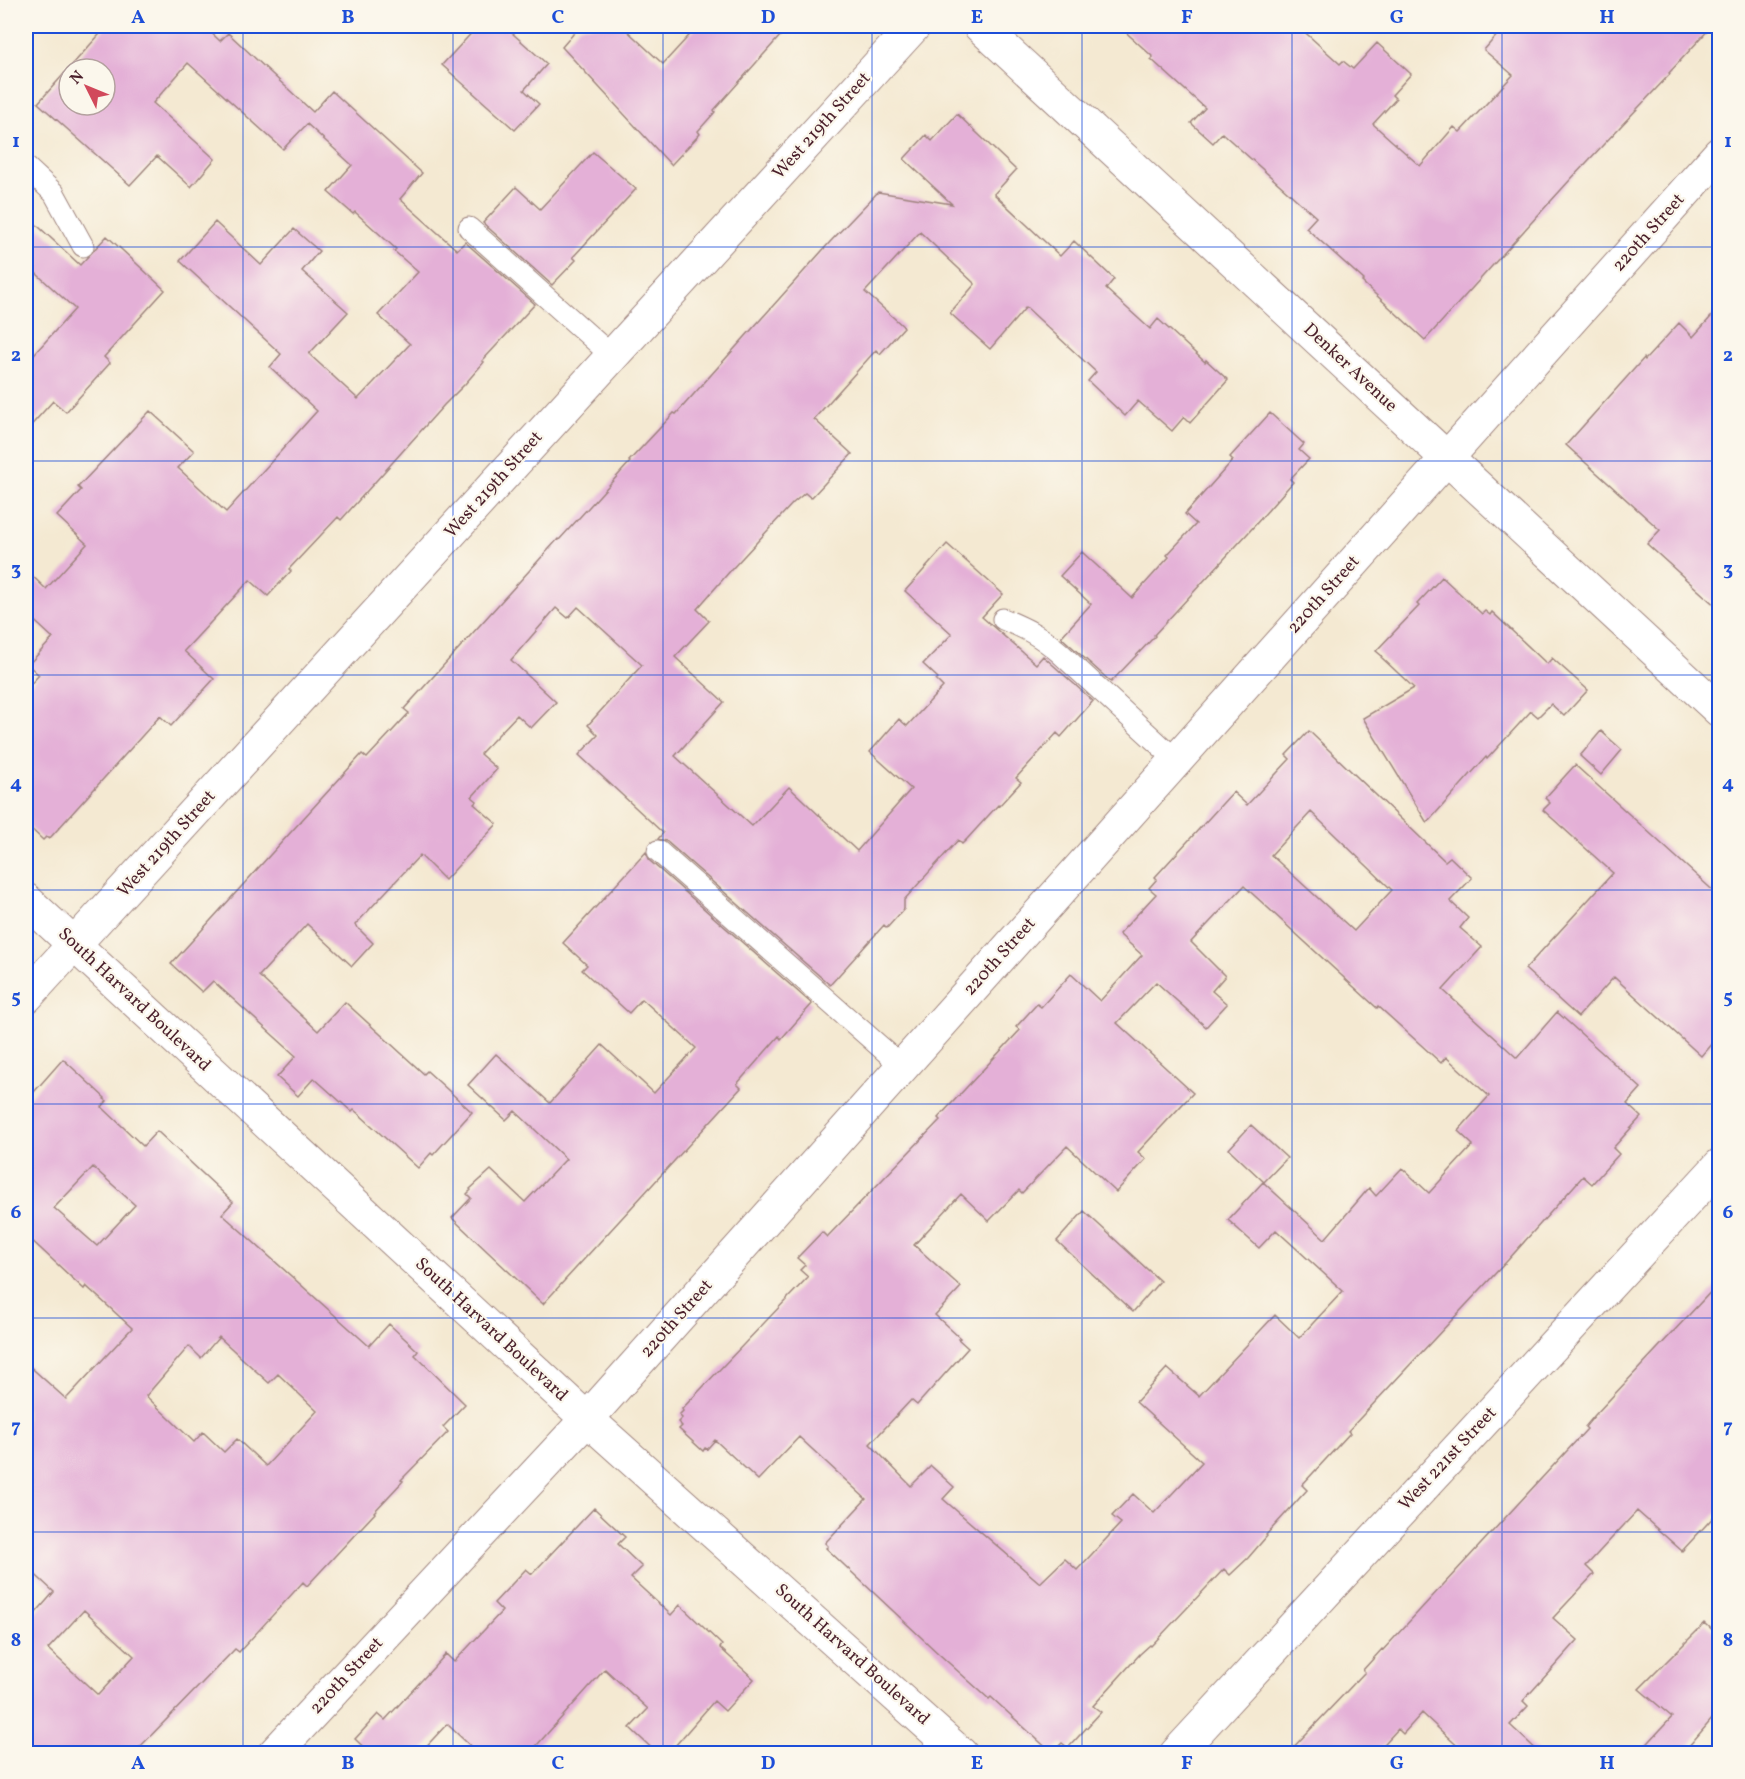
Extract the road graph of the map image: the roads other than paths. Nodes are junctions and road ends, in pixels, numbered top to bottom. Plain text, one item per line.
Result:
1 (914, 26) edge
2 (980, 26) edge
3 (1719, 153) edge
4 (26, 167) edge
5 (469, 228) dead end
6 (83, 246) dead end
7 (612, 356) junction
8 (1447, 458) junction
9 (1003, 619) dead end
10 (1719, 711) edge
11 (1176, 760) junction
12 (658, 851) dead end
13 (26, 900) edge
14 (75, 945) junction
15 (26, 997) edge
16 (902, 1066) junction
17 (1719, 1165) edge
18 (587, 1419) junction
19 (274, 1754) edge
20 (961, 1754) edge
21 (1176, 1754) edge

1 - 7 street, West 219th Street
2 - 8 street, Denker Avenue
3 - 8 street, 220th Street
4 - 6 lane
5 - 7 lane
7 - 14 street, West 219th Street
8 - 10 street, Denker Avenue
8 - 11 street, 220th Street
9 - 11 lane
11 - 16 street, 220th Street
12 - 16 lane
13 - 14 street, South Harvard Boulevard
14 - 15 street, West 219th Street
14 - 18 street, South Harvard Boulevard
16 - 18 street, 220th Street
17 - 21 street, West 221st Street
18 - 19 street, 220th Street
18 - 20 street, South Harvard Boulevard

